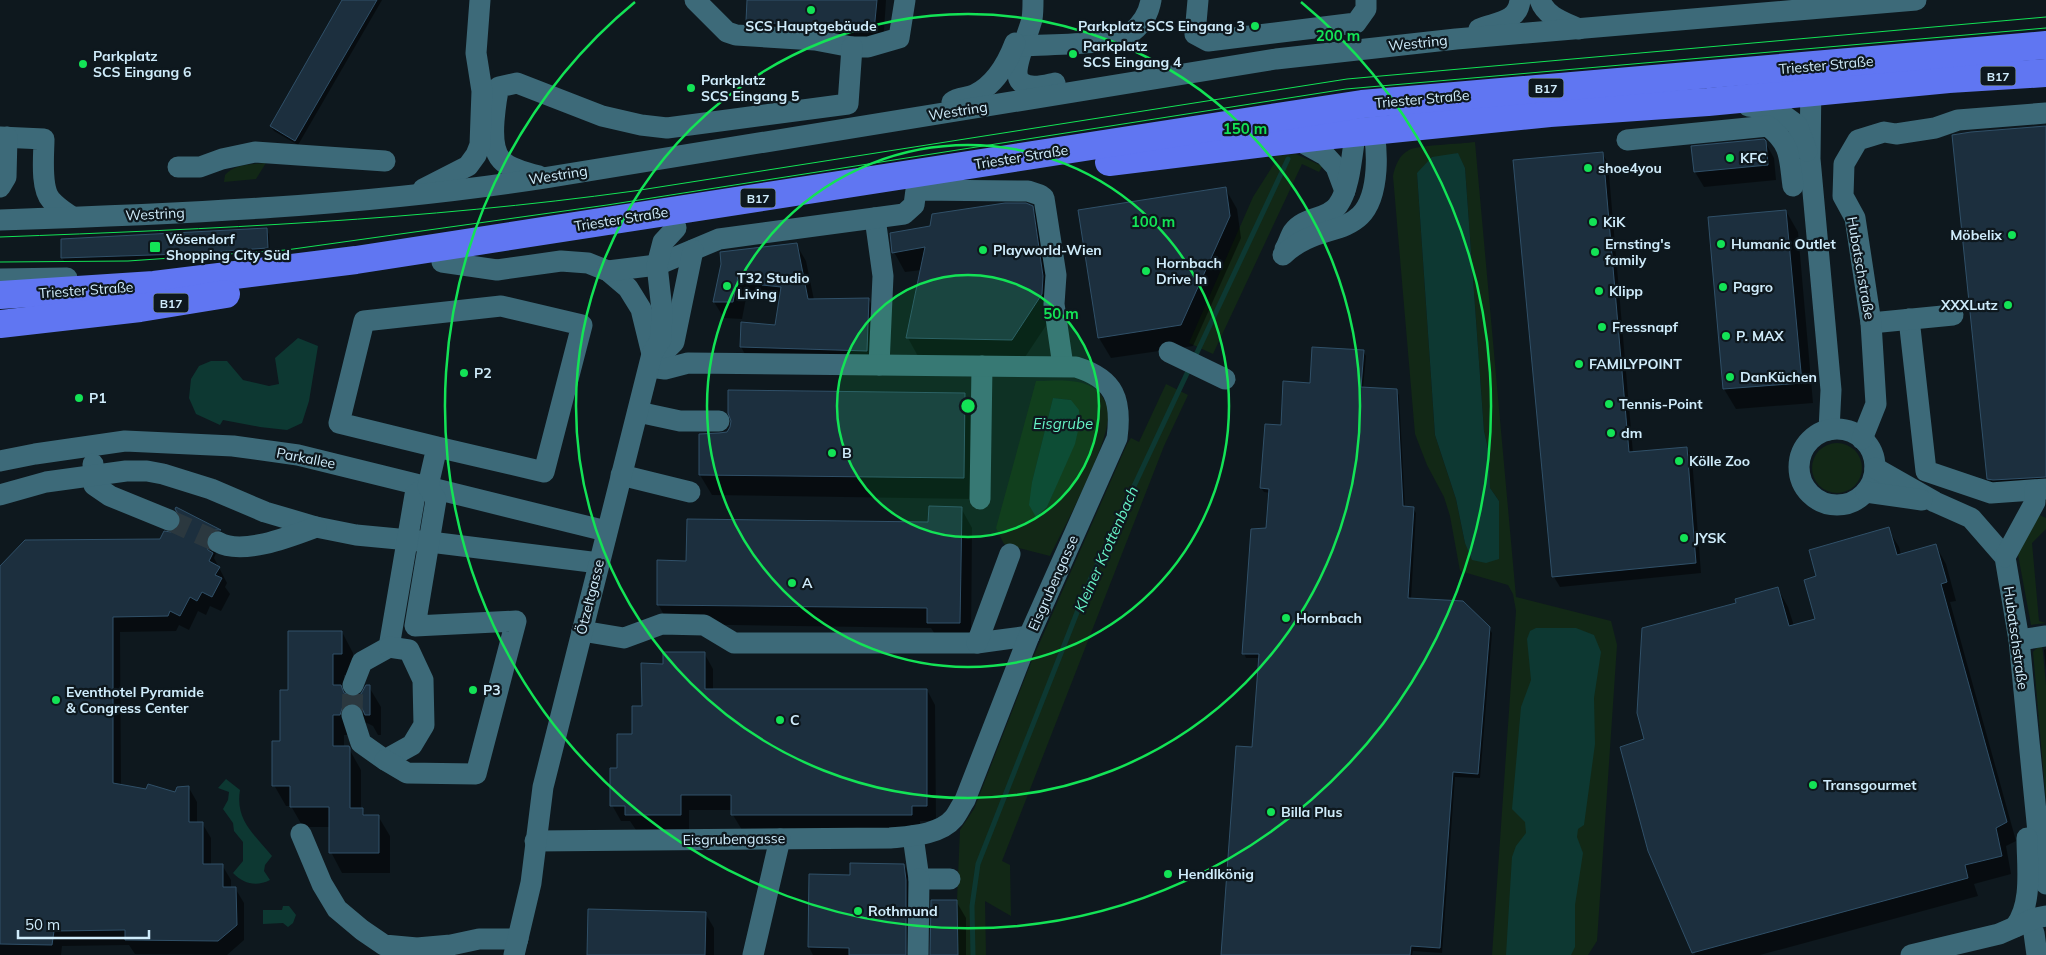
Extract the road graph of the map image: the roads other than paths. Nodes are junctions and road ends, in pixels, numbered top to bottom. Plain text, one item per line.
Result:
1 (480, 0) edge
2 (695, 0) edge
3 (905, 0) edge
4 (1020, 0) edge
5 (1033, 0) edge
6 (1151, 0) edge
7 (1198, 0) edge
8 (1366, 0) edge
9 (1520, 0) edge
10 (1540, 0) edge
11 (1916, 0) edge
12 (1581, 30) junction
13 (1456, 40) junction
14 (1019, 45) junction
15 (2046, 45) edge
16 (852, 47) junction
17 (2046, 73) edge
18 (1811, 79) junction
19 (1115, 86) junction
20 (1708, 102) junction
21 (1362, 104) junction
22 (2046, 113) edge
23 (939, 114) junction
24 (1365, 131) junction
25 (3, 137) edge
26 (1296, 139) junction
27 (1627, 140) dead end
28 (1810, 159) junction
29 (385, 161) dead end
30 (178, 167) dead end
31 (544, 178) junction
32 (1793, 186) dead end
33 (0, 187) edge
34 (916, 190) junction
35 (1345, 191) junction
36 (410, 196) junction
37 (72, 217) junction
38 (875, 218) junction
39 (0, 220) edge
40 (676, 228) junction
41 (693, 250) junction
42 (442, 262) junction
43 (657, 265) junction
44 (608, 271) junction
45 (0, 279) edge
46 (154, 285) junction
47 (0, 295) edge
48 (1953, 315) dead end
49 (1909, 319) junction
50 (1871, 322) junction
51 (0, 324) edge
52 (1174, 354) dead end
53 (651, 361) junction
54 (879, 365) junction
55 (982, 366) junction
56 (1063, 366) junction
57 (1216, 375) dead end
58 (638, 412) junction
59 (719, 421) dead end
60 (1828, 430) junction
61 (1862, 438) junction
62 (90, 446) junction
63 (437, 446) junction
64 (0, 461) edge
65 (1875, 468) junction
66 (94, 475) junction
67 (621, 475) junction
68 (428, 486) junction
69 (690, 492) dead end
70 (1866, 492) junction
71 (2039, 494) edge
72 (0, 495) edge
73 (980, 499) dead end
74 (1935, 502) junction
75 (169, 520) tunnel mouth
76 (316, 527) junction
77 (606, 531) junction
78 (408, 540) junction
79 (218, 542) tunnel mouth
80 (430, 542) junction
81 (1010, 554) dead end
82 (2004, 557) junction
83 (599, 563) junction
84 (415, 626) junction
85 (582, 631) junction
86 (1029, 636) junction
87 (2046, 636) edge
88 (2019, 640) junction
89 (977, 643) junction
90 (399, 649) junction
91 (353, 685) tunnel mouth
92 (352, 715) tunnel mouth
93 (2029, 750) junction
94 (385, 760) junction
95 (301, 834) dead end
96 (913, 836) junction
97 (780, 839) junction
98 (535, 841) junction
99 (2045, 876) edge
100 (919, 879) junction
101 (950, 879) dead end
102 (2046, 916) edge
103 (2023, 931) edge
104 (516, 947) edge
105 (753, 955) edge
106 (918, 955) edge
107 (1911, 955) edge
108 (2037, 955) edge

1 - 36 street
2 - 16 street
3 - 16 street
4 - 14 street
5 - 14 street
6 - 14 street
7 - 8 street
9 - 13 street
10 - 12 street
11 - 12 street, Westring
12 - 13 street, Westring
13 - 19 street, Westring
14 - 19 street
14 - 23 street
15 - 18 main road, Triester Straße / B17
16 - 31 street
17 - 18 main road, Triester Straße / B17
18 - 20 main road, Triester Straße / B17
18 - 21 main road, Triester Straße / B17
18 - 28 street
19 - 23 street, Westring
20 - 24 main road, Triester Straße / B17
20 - 28 street
21 - 24 street
21 - 46 main road, Triester Straße / B17
22 - 50 street, Hubatschstraße
23 - 31 street, Westring
24 - 26 main road, Triester Straße / B17
24 - 35 street
24 - 35 street
25 - 33 street
25 - 37 street
26 - 34 main road, Triester Straße / B17
26 - 35 street
27 - 32 street
28 - 60 street
29 - 30 street
31 - 36 street, Westring
34 - 38 street
34 - 40 main road, Triester Straße / B17
34 - 56 street
36 - 37 street, Westring
37 - 39 street, Westring
38 - 41 street
38 - 54 street
40 - 42 main road, Triester Straße / B17
40 - 43 street, Ötzeltgasse
41 - 43 street
41 - 53 street
42 - 44 street, Ötzeltgasse
42 - 51 main road, Triester Straße / B17
43 - 44 street
43 - 53 street, Ötzeltgasse
44 - 53 street, Ötzeltgasse
45 - 46 street
46 - 47 main road, Triester Straße / B17
48 - 49 street
49 - 50 street
49 - 71 street
50 - 61 street, Hubatschstraße
52 - 57 street
53 - 54 street, Eisgrubengasse
53 - 58 street, Ötzeltgasse
54 - 55 street, Eisgrubengasse
55 - 56 street, Eisgrubengasse
55 - 73 street
56 - 86 street, Eisgrubengasse
58 - 59 street
58 - 67 street, Ötzeltgasse
60 - 61 street
60 - 70 street
61 - 65 street
62 - 64 street, Parkallee
62 - 66 street
62 - 68 street, Parkallee
63 - 63 street
63 - 68 street
65 - 70 street
65 - 74 street, Hubatschstraße
66 - 72 street
66 - 75 street
66 - 76 street
67 - 69 street
67 - 77 street, Ötzeltgasse
68 - 77 street, Parkallee
68 - 78 street
68 - 80 street
70 - 74 street, Hubatschstraße
71 - 82 street
74 - 82 street, Hubatschstraße
76 - 78 street
76 - 79 street
77 - 83 street, Ötzeltgasse
78 - 80 street
78 - 90 street
80 - 83 street
80 - 84 street
81 - 89 street
82 - 88 street, Hubatschstraße
83 - 85 street, Ötzeltgasse
84 - 90 street
84 - 94 street
85 - 89 street
85 - 98 street, Ötzeltgasse
86 - 89 street
86 - 96 street, Eisgrubengasse
87 - 88 street
88 - 93 street, Hubatschstraße
90 - 91 street
90 - 94 street
92 - 94 street
93 - 99 street, Hubatschstraße
93 - 103 street, Hubatschstraße
95 - 104 street
96 - 97 street, Eisgrubengasse
96 - 100 street
97 - 98 street, Eisgrubengasse
97 - 105 street
98 - 104 street, Ötzeltgasse
100 - 101 street
100 - 106 street
102 - 103 street
103 - 107 street
103 - 108 street

